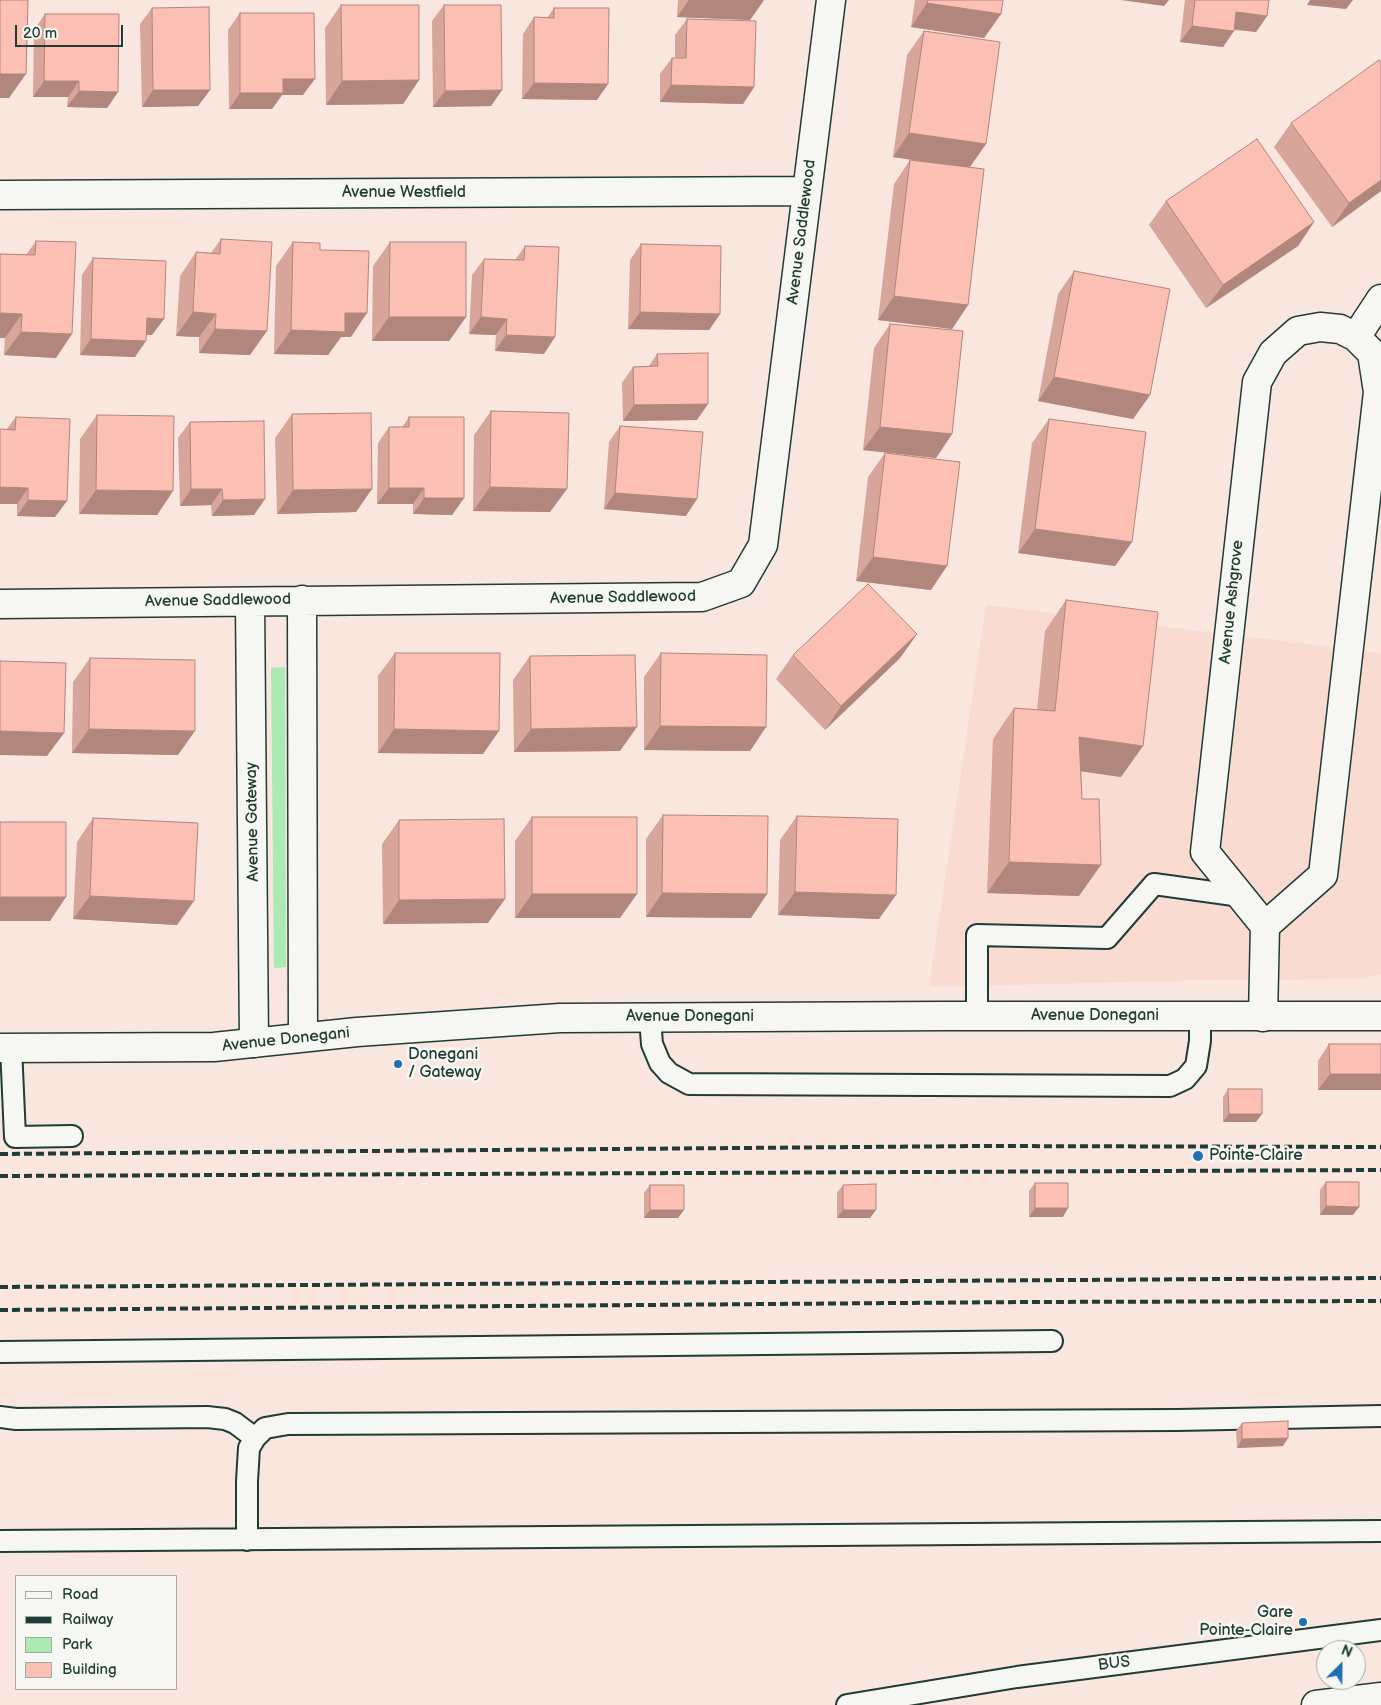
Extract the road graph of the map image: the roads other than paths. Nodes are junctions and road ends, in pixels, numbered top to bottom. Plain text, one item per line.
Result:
1 (831, 0) edge
2 (807, 191) junction
3 (0, 195) edge
4 (1381, 299) edge
5 (1356, 337) junction
6 (302, 600) junction
7 (250, 602) junction
8 (0, 604) edge
9 (1241, 896) junction
10 (1265, 926) junction
11 (977, 1016) junction
12 (1381, 1016) edge
13 (1200, 1017) junction
14 (1264, 1017) junction
15 (650, 1018) junction
16 (303, 1037) junction
17 (254, 1043) junction
18 (5, 1048) edge
19 (72, 1136) dead end
20 (1052, 1341) dead end
21 (0, 1352) edge
22 (1381, 1416) edge
23 (0, 1417) edge
24 (255, 1438) junction
25 (1381, 1531) edge
26 (247, 1540) junction
27 (0, 1541) edge
28 (1381, 1630) edge
29 (1381, 1697) edge
30 (847, 1705) edge
31 (1316, 1705) edge

1 - 2 main road, Avenue Saddlewood
2 - 3 main road, Avenue Westfield
2 - 6 main road, Avenue Saddlewood
4 - 5 main road
5 - 9 main road, Avenue Ashgrove
5 - 10 main road, Avenue Ashgrove
6 - 7 main road, Avenue Saddlewood
6 - 16 main road
7 - 8 main road, Avenue Saddlewood
7 - 17 main road, Avenue Gateway
9 - 10 main road, Avenue Ashgrove
9 - 11 lane
10 - 14 main road
11 - 13 main road, Avenue Donegani
11 - 15 main road, Avenue Donegani
12 - 14 main road, Avenue Donegani
13 - 14 main road, Avenue Donegani
13 - 15 lane
15 - 16 main road, Avenue Donegani
16 - 17 main road, Avenue Donegani
17 - 18 main road, Avenue Donegani
18 - 19 lane
20 - 21 lane
22 - 24 lane
23 - 24 lane
24 - 26 lane
25 - 26 lane
26 - 27 lane
28 - 30 lane, BUS
29 - 31 main road

